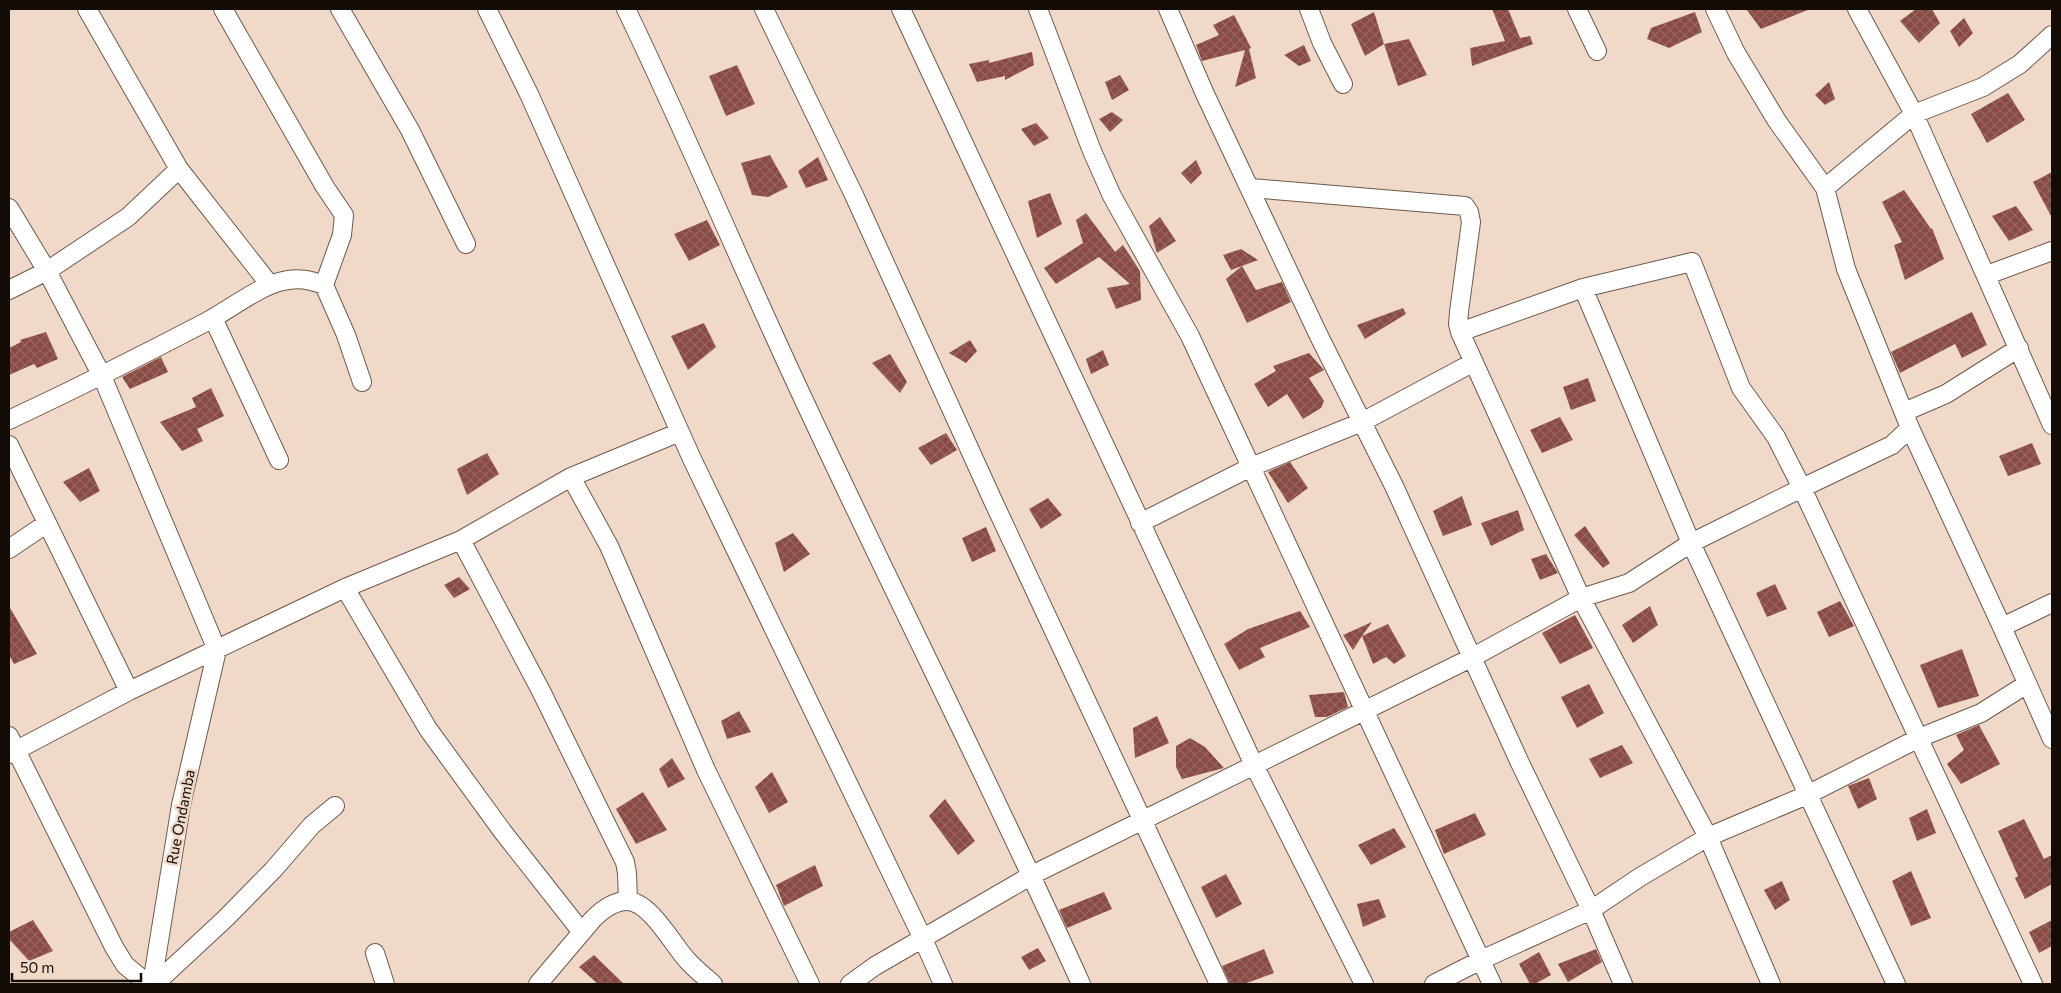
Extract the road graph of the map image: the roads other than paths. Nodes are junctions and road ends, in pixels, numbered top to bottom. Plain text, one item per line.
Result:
1 (87, 9) edge
2 (223, 9) edge
3 (340, 9) edge
4 (487, 9) edge
5 (626, 9) edge
6 (764, 9) edge
7 (901, 9) edge
8 (1038, 9) edge
9 (1168, 9) edge
10 (1309, 9) edge
11 (1577, 9) edge
12 (1716, 9) edge
13 (1857, 9) edge
14 (2052, 35) edge
15 (1597, 51) dead end
16 (1343, 84) dead end
17 (1914, 114) junction
18 (179, 169) junction
19 (1251, 188) junction
20 (1825, 188) junction
21 (9, 208) edge
22 (466, 244) dead end
23 (2052, 251) edge
24 (47, 271) junction
25 (1987, 275) junction
26 (324, 284) junction
27 (270, 285) junction
28 (1583, 288) junction
29 (9, 290) edge
30 (212, 318) junction
31 (1460, 332) junction
32 (2019, 348) junction
33 (1474, 362) junction
34 (102, 376) junction
35 (362, 382) dead end
36 (9, 420) edge
37 (1907, 420) junction
38 (1362, 422) junction
39 (2052, 425) edge
40 (680, 432) junction
41 (9, 446) edge
42 (278, 460) dead end
43 (1251, 467) junction
44 (571, 477) junction
45 (1802, 488) junction
46 (1140, 523) junction
47 (46, 524) junction
48 (461, 540) junction
49 (1691, 543) junction
50 (9, 549) edge
51 (345, 588) junction
52 (1581, 598) junction
53 (2052, 603) edge
54 (2002, 627) junction
55 (217, 650) junction
56 (1473, 657) junction
57 (2027, 684) junction
58 (129, 691) junction
59 (1364, 710) junction
60 (1919, 738) junction
61 (2052, 739) edge
62 (11, 746) edge
63 (1254, 766) junction
64 (1808, 795) junction
65 (335, 806) dead end
66 (1143, 820) junction
67 (1708, 837) junction
68 (1032, 875) junction
69 (628, 901) junction
70 (1591, 910) junction
71 (581, 932) junction
72 (923, 938) junction
73 (375, 953) dead end
74 (1481, 960) junction
75 (148, 984) edge
76 (153, 984) edge
77 (386, 984) edge
78 (538, 984) edge
79 (712, 984) edge
80 (810, 984) edge
81 (850, 984) edge
82 (943, 984) edge
83 (1081, 984) edge
84 (1219, 984) edge
85 (1364, 984) edge
86 (1434, 984) edge
87 (1492, 984) edge
88 (1623, 984) edge
89 (1771, 984) edge
90 (1896, 984) edge
91 (2033, 984) edge

1 - 18 street
2 - 26 street
3 - 22 street
4 - 40 street
5 - 68 street
6 - 66 street
7 - 46 street
8 - 43 street
9 - 19 street
10 - 16 street
11 - 15 street
12 - 20 street
13 - 17 street
14 - 17 street
17 - 20 street
17 - 25 street
18 - 24 street
18 - 27 street
19 - 31 street
19 - 38 street
20 - 37 street
21 - 24 street
23 - 25 street
24 - 29 street
24 - 34 street
25 - 32 street
26 - 27 street
26 - 35 street
27 - 30 street
28 - 31 street
28 - 45 street
28 - 49 street
30 - 34 street
30 - 42 street
31 - 33 street
32 - 37 street
32 - 39 street
33 - 38 street
33 - 52 street
34 - 36 street
34 - 55 street
37 - 45 street
37 - 54 street
38 - 43 street
38 - 56 street
40 - 44 street
40 - 72 street
41 - 47 street
43 - 46 street
43 - 59 street
44 - 48 street
44 - 80 street
45 - 49 street
45 - 60 street
46 - 63 street
47 - 50 street
47 - 58 street
48 - 51 street
48 - 69 street
49 - 52 street
49 - 64 street
51 - 55 street
51 - 71 street
52 - 56 street
52 - 67 street
53 - 54 street
54 - 57 street
55 - 58 street
55 - 76 street, Rue Ondamba
56 - 59 street
56 - 70 street
57 - 60 street
57 - 61 street
58 - 62 street
59 - 63 street
59 - 74 street
60 - 64 street
60 - 91 street
62 - 75 street
63 - 66 street
63 - 85 street
64 - 67 street
64 - 90 street
65 - 76 street
66 - 68 street
66 - 84 street
67 - 70 street
67 - 89 street
68 - 72 street
68 - 83 street
69 - 71 street
69 - 79 street
70 - 74 street
70 - 88 street
71 - 78 street
72 - 81 street
72 - 82 street
73 - 77 street
74 - 86 street
74 - 87 street

